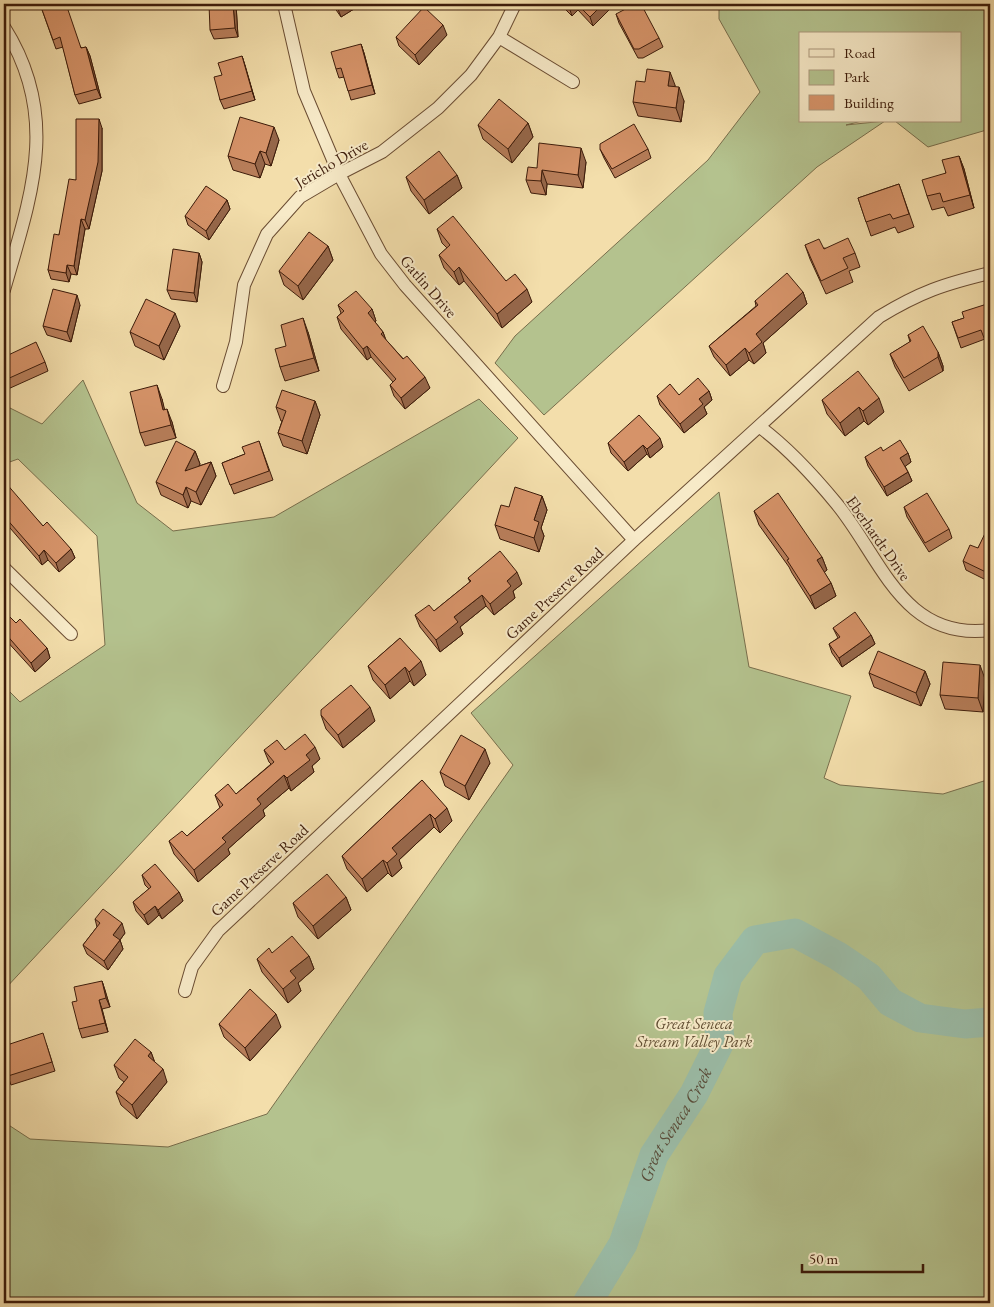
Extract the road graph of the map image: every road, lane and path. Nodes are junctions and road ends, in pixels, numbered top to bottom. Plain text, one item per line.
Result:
1 (284, 4) edge
2 (515, 4) edge
3 (4, 27) edge
4 (499, 37) junction
5 (573, 82) dead end
6 (339, 174) junction
7 (990, 273) edge
8 (4, 290) edge
9 (223, 386) dead end
10 (760, 427) junction
11 (634, 540) junction
12 (4, 568) edge
13 (990, 630) edge
14 (70, 634) dead end
15 (184, 991) dead end

1 - 6 street, Gatlin Drive
2 - 4 street, Jericho Drive
3 - 8 street
4 - 5 street
4 - 6 street, Jericho Drive
6 - 9 street, Jericho Drive
6 - 11 street, Gatlin Drive
7 - 10 street, Game Preserve Road
10 - 11 street, Game Preserve Road
10 - 13 street, Eberhardt Drive
11 - 15 street, Game Preserve Road
12 - 14 street

